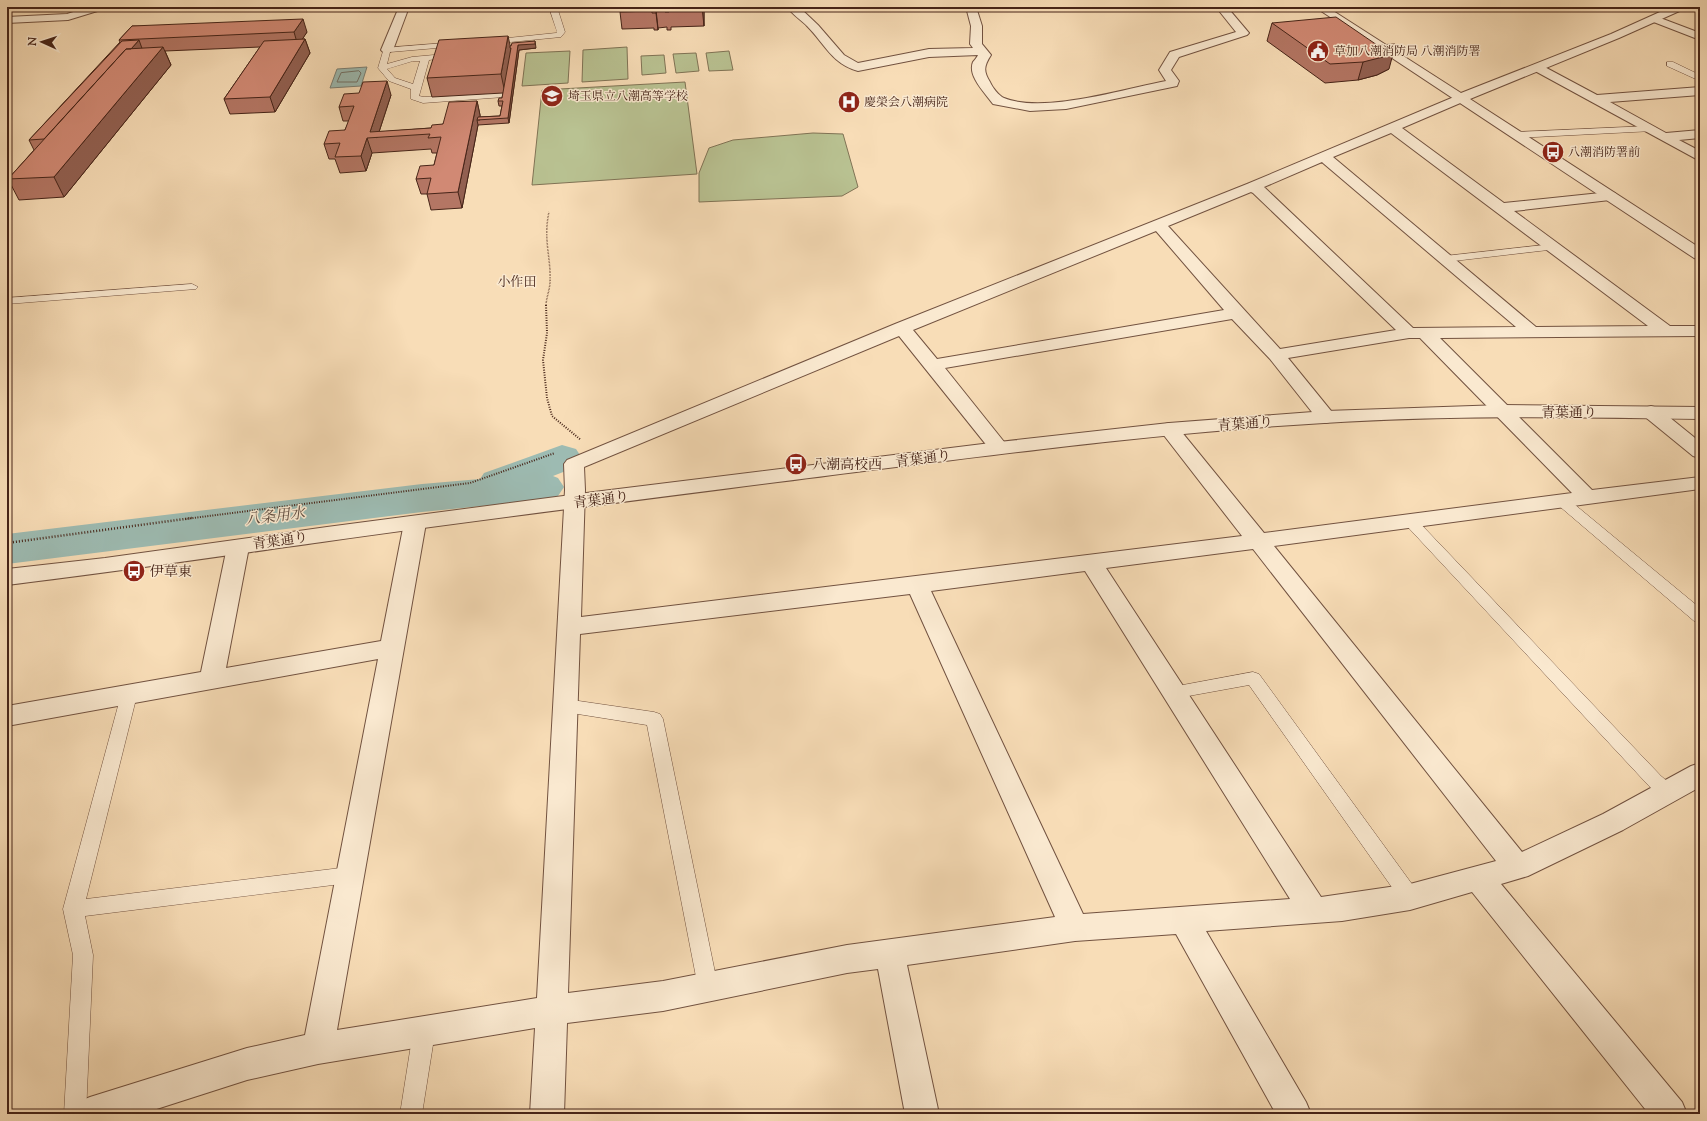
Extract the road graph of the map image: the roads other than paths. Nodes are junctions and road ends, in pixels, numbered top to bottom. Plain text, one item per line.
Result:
1 (100, 7) edge
2 (404, 7) edge
3 (553, 7) edge
4 (792, 7) edge
5 (971, 7) edge
6 (1221, 7) edge
7 (1320, 7) edge
8 (1680, 7) edge
9 (1655, 19) junction
10 (7, 20) edge
11 (1698, 35) edge
12 (482, 42) edge
13 (466, 44) edge
14 (387, 50) junction
15 (981, 51) junction
16 (461, 55) edge
17 (425, 58) junction
18 (1670, 64) dead end
19 (382, 68) junction
20 (1539, 68) junction
21 (1700, 78) edge
22 (416, 87) junction
23 (1700, 91) edge
24 (502, 95) edge
25 (1461, 98) junction
26 (1597, 99) junction
27 (1390, 128) junction
28 (1650, 129) junction
29 (1700, 134) edge
30 (1516, 135) junction
31 (1666, 137) junction
32 (1321, 157) junction
33 (1700, 157) edge
34 (1252, 187) junction
35 (1610, 196) junction
36 (1501, 208) junction
37 (1156, 225) junction
38 (1553, 246) junction
39 (1700, 255) edge
40 (1445, 259) junction
41 (192, 287) dead end
42 (7, 301) edge
43 (1236, 313) junction
44 (901, 328) junction
45 (1666, 331) junction
46 (1700, 331) edge
47 (1532, 332) junction
48 (1417, 333) junction
49 (1276, 355) junction
50 (933, 365) junction
51 (1502, 411) junction
52 (1651, 412) junction
53 (1700, 413) edge
54 (1326, 417) junction
55 (1169, 429) junction
56 (999, 448) junction
57 (1700, 452) edge
58 (1700, 483) edge
59 (1587, 497) junction
60 (575, 502) junction
61 (1563, 502) junction
62 (1410, 521) junction
63 (415, 523) junction
64 (1257, 540) junction
65 (238, 546) junction
66 (1090, 561) junction
67 (7, 577) edge
68 (917, 585) junction
69 (1700, 617) edge
70 (569, 627) junction
71 (392, 648) junction
72 (212, 679) junction
73 (1172, 693) junction
74 (129, 695) junction
75 (566, 706) junction
76 (7, 716) edge
77 (1700, 774) edge
78 (1668, 792) junction
79 (1518, 867) junction
80 (349, 875) junction
81 (1479, 879) junction
82 (1410, 897) junction
83 (73, 908) junction
84 (1313, 910) junction
85 (1184, 920) junction
86 (1075, 928) junction
87 (890, 953) junction
88 (708, 987) junction
89 (552, 1010) junction
90 (424, 1032) junction
91 (318, 1048) junction
92 (92, 1113) edge
93 (411, 1114) edge
94 (547, 1114) edge
95 (922, 1114) edge
96 (1294, 1114) edge
97 (1670, 1114) edge

1 - 10 street
2 - 14 street
3 - 12 lane
4 - 15 street
5 - 15 street
6 - 15 street
7 - 25 street
8 - 9 street
9 - 11 street
9 - 20 street
13 - 14 lane
14 - 19 lane
16 - 17 lane
17 - 19 lane
17 - 22 lane
18 - 21 lane
19 - 22 lane
20 - 25 street
20 - 26 street
22 - 24 lane
23 - 26 street
25 - 27 street
25 - 30 street
26 - 28 street
27 - 32 street
27 - 36 street
28 - 30 lane
28 - 31 street
29 - 31 street
30 - 35 street
31 - 33 street
32 - 34 street
32 - 40 street
34 - 37 street
34 - 48 street
35 - 36 street
35 - 39 street
36 - 38 street
37 - 43 street
37 - 44 street
38 - 40 lane
38 - 45 street
40 - 47 street
41 - 42 lane
43 - 49 street
43 - 50 street
44 - 50 street
44 - 60 street
45 - 46 street
45 - 47 street
47 - 48 street
48 - 49 street
48 - 51 street
49 - 54 street
50 - 56 street
51 - 52 street, 青葉通り
51 - 54 street, 青葉通り
51 - 59 street
52 - 53 street, 青葉通り
52 - 57 street
54 - 55 street, 青葉通り
55 - 56 street, 青葉通り
55 - 64 street
56 - 60 street, 青葉通り
58 - 59 street
59 - 61 street
60 - 63 street, 青葉通り
60 - 70 street
61 - 62 street
61 - 69 lane
62 - 64 street
62 - 78 lane
63 - 65 street, 青葉通り
63 - 71 street
64 - 66 street
64 - 79 street
65 - 67 street, 青葉通り
65 - 72 street
66 - 68 street
66 - 73 street
68 - 70 street
68 - 86 street
70 - 75 street
71 - 72 street
71 - 80 street
72 - 74 street
73 - 82 lane
73 - 84 street
74 - 76 street
74 - 83 lane
75 - 88 lane
75 - 89 street
77 - 78 street
78 - 79 street
79 - 81 street
80 - 83 lane
80 - 91 street
81 - 82 street
81 - 97 street
82 - 84 street
83 - 92 lane
84 - 85 street
85 - 86 street
85 - 96 street
86 - 87 street
87 - 88 street
87 - 95 street
88 - 89 street
89 - 90 street
89 - 94 street
90 - 91 street
90 - 93 lane
91 - 92 street

